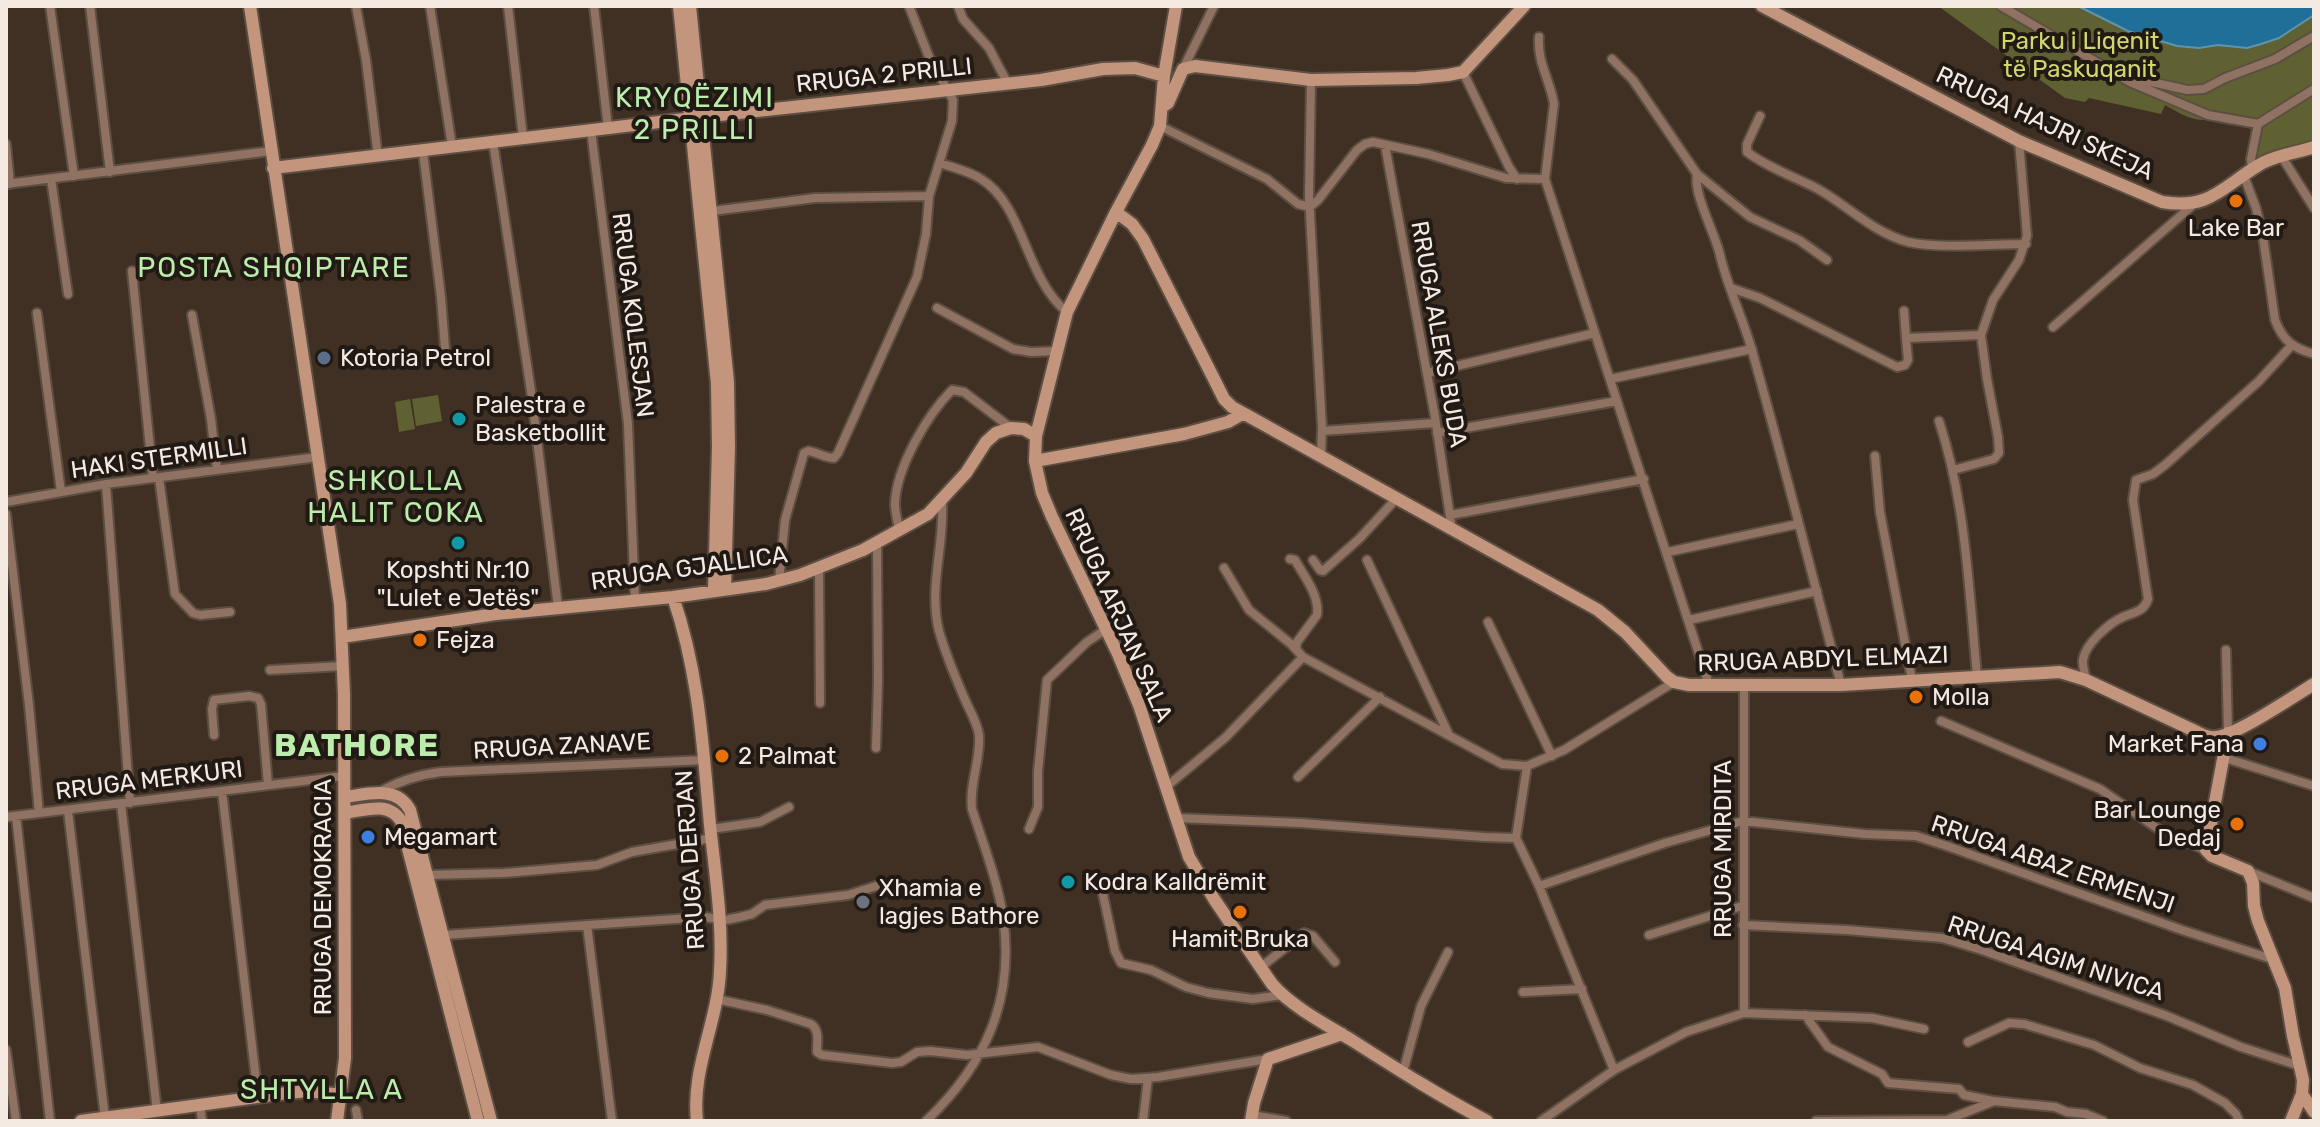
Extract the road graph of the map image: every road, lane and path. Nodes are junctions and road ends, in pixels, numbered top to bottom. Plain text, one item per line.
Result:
1 (50, 6) edge
2 (90, 6) edge
3 (250, 6) edge
4 (356, 6) edge
5 (430, 6) edge
6 (508, 6) edge
7 (594, 6) edge
8 (679, 6) edge
9 (690, 6) edge
10 (909, 6) edge
11 (958, 6) edge
12 (1176, 6) edge
13 (1214, 6) edge
14 (1524, 6) edge
15 (1762, 6) edge
16 (2001, 6) edge
17 (2314, 36) edge
18 (1539, 37) dead end
19 (1612, 59) dead end
20 (1183, 69) junction
21 (1463, 72) junction
22 (1164, 76) junction
23 (1311, 80) junction
24 (2130, 82) junction
25 (1008, 84) junction
26 (2314, 89) edge
27 (948, 90) junction
28 (1162, 107) junction
29 (1760, 116) dead end
30 (696, 118) junction
31 (2258, 124) junction
32 (1160, 126) junction
33 (608, 128) junction
34 (591, 130) junction
35 (523, 138) junction
36 (2019, 141) junction
37 (493, 142) junction
38 (6, 144) edge
39 (1385, 145) junction
40 (452, 146) junction
41 (2314, 147) edge
42 (271, 151) junction
43 (423, 152) junction
44 (378, 157) junction
45 (2282, 157) junction
46 (940, 163) junction
47 (273, 168) junction
48 (2249, 168) junction
49 (110, 172) junction
50 (1697, 174) junction
51 (74, 176) junction
52 (51, 179) junction
53 (1517, 179) junction
54 (1545, 179) junction
55 (8, 184) edge
56 (929, 196) junction
57 (2195, 203) junction
58 (1310, 207) junction
59 (2314, 208) edge
60 (712, 211) junction
61 (1116, 212) junction
62 (2026, 244) junction
63 (1827, 260) dead end
64 (132, 271) dead end
65 (1731, 288) junction
66 (68, 294) dead end
67 (937, 308) dead end
68 (1904, 311) dead end
69 (1067, 312) junction
70 (37, 313) dead end
71 (192, 315) dead end
72 (2053, 327) dead end
73 (1595, 333) junction
74 (1981, 335) junction
75 (1906, 338) junction
76 (2291, 346) junction
77 (1752, 349) junction
78 (1057, 351) junction
79 (2314, 354) edge
80 (446, 361) dead end
81 (1427, 373) junction
82 (1610, 379) junction
83 (1617, 401) junction
84 (1242, 414) junction
85 (1939, 421) dead end
86 (1011, 428) junction
87 (1436, 428) junction
88 (1322, 431) junction
89 (1036, 436) junction
90 (1875, 456) dead end
91 (318, 457) junction
92 (1321, 457) junction
93 (1035, 461) junction
94 (217, 470) junction
95 (1953, 470) junction
96 (156, 478) junction
97 (1644, 479) junction
98 (106, 484) junction
99 (61, 492) junction
100 (1396, 499) junction
101 (942, 501) junction
102 (6, 502) edge
103 (6, 514) edge
104 (1450, 515) junction
105 (1798, 524) junction
106 (899, 530) junction
107 (1452, 530) junction
108 (877, 542) junction
109 (1668, 552) junction
110 (1290, 559) dead end
111 (1313, 560) dead end
112 (1367, 560) dead end
113 (1224, 568) dead end
114 (819, 569) junction
115 (779, 581) junction
116 (719, 590) junction
117 (1817, 591) junction
118 (673, 597) junction
119 (635, 600) junction
120 (558, 607) junction
121 (230, 612) dead end
122 (1689, 620) junction
123 (1488, 622) dead end
124 (1105, 630) junction
125 (342, 637) junction
126 (1296, 649) junction
127 (2226, 650) dead end
128 (1303, 657) junction
129 (343, 666) junction
130 (270, 670) dead end
131 (1977, 676) junction
132 (1912, 680) junction
133 (2086, 680) junction
134 (1674, 682) junction
135 (2314, 684) edge
136 (1709, 685) junction
137 (1744, 685) junction
138 (1841, 685) junction
139 (1380, 697) junction
140 (820, 703) dead end
141 (1941, 721) dead end
142 (2228, 733) junction
143 (214, 735) dead end
144 (1449, 735) junction
145 (876, 748) dead end
146 (1552, 756) junction
147 (2225, 758) junction
148 (705, 760) junction
149 (1527, 766) junction
150 (344, 776) junction
151 (1298, 777) dead end
152 (268, 785) junction
153 (2314, 786) edge
154 (1166, 787) junction
155 (222, 791) junction
156 (377, 793) junction
157 (345, 797) junction
158 (125, 803) junction
159 (789, 807) dead end
160 (379, 808) junction
161 (68, 811) junction
162 (39, 813) junction
163 (345, 813) junction
164 (11, 817) edge
165 (1176, 818) junction
166 (1743, 821) junction
167 (1029, 829) dead end
168 (711, 834) junction
169 (1516, 838) junction
170 (2206, 850) junction
171 (2248, 871) junction
172 (427, 875) junction
173 (1101, 885) dead end
174 (876, 886) dead end
175 (1539, 886) junction
176 (2314, 898) edge
177 (1742, 906) junction
178 (719, 918) junction
179 (587, 925) junction
180 (1743, 925) junction
181 (437, 935) junction
182 (1649, 935) dead end
183 (1448, 952) dead end
184 (2272, 959) junction
185 (1335, 962) dead end
186 (1261, 967) junction
187 (1582, 989) junction
188 (1523, 992) dead end
189 (1282, 995) junction
190 (716, 999) junction
191 (1744, 1013) junction
192 (1805, 1015) junction
193 (1924, 1029) dead end
194 (1342, 1034) junction
195 (1968, 1042) dead end
196 (6, 1050) edge
197 (980, 1054) junction
198 (1268, 1059) junction
199 (2300, 1066) junction
200 (1614, 1070) junction
201 (1403, 1072) junction
202 (1148, 1078) junction
203 (2302, 1094) junction
204 (342, 1095) junction
205 (258, 1097) junction
206 (1994, 1101) junction
207 (200, 1105) junction
208 (356, 1110) dead end
209 (2314, 1112) edge
210 (164, 1114) edge
211 (112, 1118) edge
212 (1251, 1118) edge
213 (16, 1121) edge
214 (50, 1121) edge
215 (81, 1121) edge
216 (202, 1121) edge
217 (337, 1121) edge
218 (358, 1121) edge
219 (478, 1121) edge
220 (491, 1121) edge
221 (612, 1121) edge
222 (697, 1121) edge
223 (926, 1121) edge
224 (1143, 1121) edge
225 (1286, 1121) edge
226 (1487, 1121) edge
227 (1541, 1121) edge
228 (1816, 1121) edge
229 (2103, 1121) edge
230 (2239, 1121) edge
231 (2291, 1121) edge

1 - 51 street
2 - 49 street
3 - 42 street, RRUGA DEMOKRACIA
4 - 44 street
5 - 40 street
6 - 35 street
7 - 33 street
8 - 30 street
9 - 30 street
10 - 27 street
11 - 25 street
12 - 22 street, RRUGA ARJAN SALA
13 - 20 street
14 - 21 street
15 - 36 street, RRUGA HAJRI SKEJA
16 - 24 street
17 - 24 street
18 - 54 street
19 - 50 street
20 - 23 street
20 - 28 street
21 - 23 street
21 - 53 street
22 - 25 street, RRUGA 2 PRILLI
22 - 28 street, RRUGA ARJAN SALA
23 - 58 street
24 - 31 street
25 - 27 street, RRUGA 2 PRILLI
26 - 31 street
27 - 30 street, RRUGA 2 PRILLI
27 - 46 street
28 - 32 street, RRUGA ARJAN SALA
29 - 62 street
30 - 33 street, RRUGA 2 PRILLI
30 - 60 street
30 - 116 street
31 - 48 street
32 - 58 street
32 - 61 street, RRUGA ARJAN SALA
33 - 34 street, RRUGA 2 PRILLI
34 - 35 street, RRUGA 2 PRILLI
34 - 119 street, RRUGA KOLESJAN
35 - 37 street, RRUGA 2 PRILLI
36 - 57 street, RRUGA HAJRI SKEJA
36 - 62 street
37 - 40 street, RRUGA 2 PRILLI
37 - 120 street
38 - 55 street
39 - 53 street
39 - 58 street
39 - 81 street, RRUGA ALEKS BUDA
40 - 43 street, RRUGA 2 PRILLI
41 - 45 street
42 - 47 street, RRUGA DEMOKRACIA
42 - 49 street
43 - 44 street, RRUGA 2 PRILLI
43 - 80 street
44 - 47 street, RRUGA 2 PRILLI
45 - 48 street
45 - 59 street
46 - 56 street
46 - 69 street
47 - 91 street, RRUGA DEMOKRACIA
48 - 57 street
48 - 76 street
49 - 51 street
50 - 63 street
50 - 65 street
51 - 52 street
52 - 55 street
52 - 66 street
53 - 54 street
54 - 73 street
56 - 60 street
56 - 115 street
57 - 72 street
58 - 88 street
60 - 116 street
61 - 69 street, RRUGA ARJAN SALA
61 - 84 street
62 - 74 street
64 - 96 street
65 - 75 street
65 - 77 street
67 - 78 street
68 - 75 street
69 - 78 street, RRUGA ARJAN SALA
70 - 99 street
71 - 94 street
73 - 81 street
73 - 82 street
74 - 75 street
74 - 95 street
76 - 79 street
76 - 133 street
77 - 82 street
77 - 105 street
78 - 89 street, RRUGA ARJAN SALA
81 - 87 street, RRUGA ALEKS BUDA
82 - 83 street
83 - 87 street
83 - 97 street
84 - 92 street, RRUGA ABDYL ELMAZI
84 - 93 street
85 - 95 street
86 - 89 street
86 - 101 street, RRUGA GJALLICA
86 - 106 street
87 - 88 street
87 - 104 street, RRUGA ALEKS BUDA
88 - 92 street
89 - 93 street, RRUGA ARJAN SALA
90 - 132 street
91 - 94 street, HAKI STERMILLI
91 - 125 street, RRUGA DEMOKRACIA
92 - 100 street, RRUGA ABDYL ELMAZI
93 - 124 street, RRUGA ARJAN SALA
94 - 96 street, HAKI STERMILLI
95 - 131 street
96 - 98 street, HAKI STERMILLI
96 - 121 street
97 - 104 street
97 - 109 street
98 - 99 street, HAKI STERMILLI
98 - 158 street
99 - 102 street, HAKI STERMILLI
100 - 107 street, RRUGA ABDYL ELMAZI
100 - 111 street
101 - 106 street, RRUGA GJALLICA
101 - 197 street
103 - 162 street
104 - 107 street, RRUGA ALEKS BUDA
105 - 109 street
105 - 117 street
106 - 108 street, RRUGA GJALLICA
107 - 134 street, RRUGA ABDYL ELMAZI
108 - 114 street, RRUGA GJALLICA
108 - 145 street
109 - 122 street
110 - 126 street
112 - 144 street
113 - 126 street
114 - 115 street, RRUGA GJALLICA
114 - 140 street
115 - 116 street, RRUGA GJALLICA
116 - 118 street, RRUGA GJALLICA
117 - 122 street
117 - 138 street
118 - 119 street, RRUGA GJALLICA
118 - 148 street, RRUGA DERJAN
119 - 120 street, RRUGA GJALLICA
120 - 125 street, RRUGA GJALLICA
122 - 136 street
123 - 146 street
124 - 154 street, RRUGA ARJAN SALA
124 - 167 street
125 - 129 street, RRUGA DEMOKRACIA
126 - 128 street
127 - 142 street
128 - 139 street
128 - 154 street
129 - 130 street
129 - 150 street, RRUGA DEMOKRACIA
131 - 132 street, RRUGA ABDYL ELMAZI
131 - 133 street, RRUGA ABDYL ELMAZI
132 - 138 street, RRUGA ABDYL ELMAZI
133 - 142 street, RRUGA ABDYL ELMAZI
134 - 136 street, RRUGA ABDYL ELMAZI
134 - 146 street
135 - 142 street
136 - 137 street, RRUGA ABDYL ELMAZI
137 - 138 street, RRUGA ABDYL ELMAZI
137 - 166 street, RRUGA MIRDITA
139 - 144 street
139 - 151 street
141 - 170 street
142 - 147 street
143 - 152 street
144 - 149 street
146 - 149 street
147 - 153 street
147 - 170 street
148 - 156 street, RRUGA ZANAVE
148 - 168 street, RRUGA DERJAN
149 - 169 street
150 - 152 street, RRUGA MERKURI
150 - 157 street, RRUGA DEMOKRACIA
152 - 155 street, RRUGA MERKURI
154 - 165 street, RRUGA ARJAN SALA
155 - 158 street, RRUGA MERKURI
155 - 205 street
156 - 157 street
156 - 160 street
156 - 172 street
157 - 163 street, RRUGA DEMOKRACIA
158 - 161 street, RRUGA MERKURI
158 - 210 street
159 - 168 street
160 - 163 street
160 - 181 street
161 - 162 street, RRUGA MERKURI
161 - 211 street
162 - 164 street, RRUGA MERKURI
163 - 204 street, RRUGA DEMOKRACIA
164 - 214 street
165 - 169 street
165 - 186 street, RRUGA ARJAN SALA
166 - 175 street, RRUGA ABAZ ERMENJI
166 - 177 street, RRUGA MIRDITA
166 - 184 street, RRUGA ABAZ ERMENJI
168 - 172 street
168 - 178 street, RRUGA DERJAN
169 - 175 street
170 - 171 street
171 - 176 street
171 - 184 street
172 - 181 street
173 - 189 street
174 - 178 street
175 - 187 street
177 - 180 street, RRUGA MIRDITA
177 - 182 street
178 - 179 street
178 - 190 street, RRUGA DERJAN
179 - 181 street
179 - 221 street
180 - 191 street, RRUGA MIRDITA
180 - 199 street, RRUGA AGIM NIVICA
181 - 219 street
181 - 220 street
183 - 201 street
184 - 199 street
185 - 186 street
186 - 189 street, RRUGA ARJAN SALA
187 - 188 street
187 - 200 street
189 - 194 street, RRUGA ARJAN SALA
190 - 197 street
190 - 222 street, RRUGA DERJAN
191 - 192 street
191 - 200 street
192 - 193 street
192 - 206 street
194 - 198 street
194 - 201 street, RRUGA ARJAN SALA
195 - 230 street
196 - 213 street
197 - 202 street
197 - 223 street
198 - 202 street
198 - 212 street
199 - 203 street
200 - 227 street
201 - 226 street, RRUGA ARJAN SALA
202 - 224 street
203 - 209 street
203 - 231 street
204 - 205 street
204 - 217 street, RRUGA DEMOKRACIA
205 - 207 street
206 - 228 street
206 - 229 street
207 - 210 street
207 - 216 street
208 - 218 street
210 - 211 street
211 - 215 street
212 - 225 street

